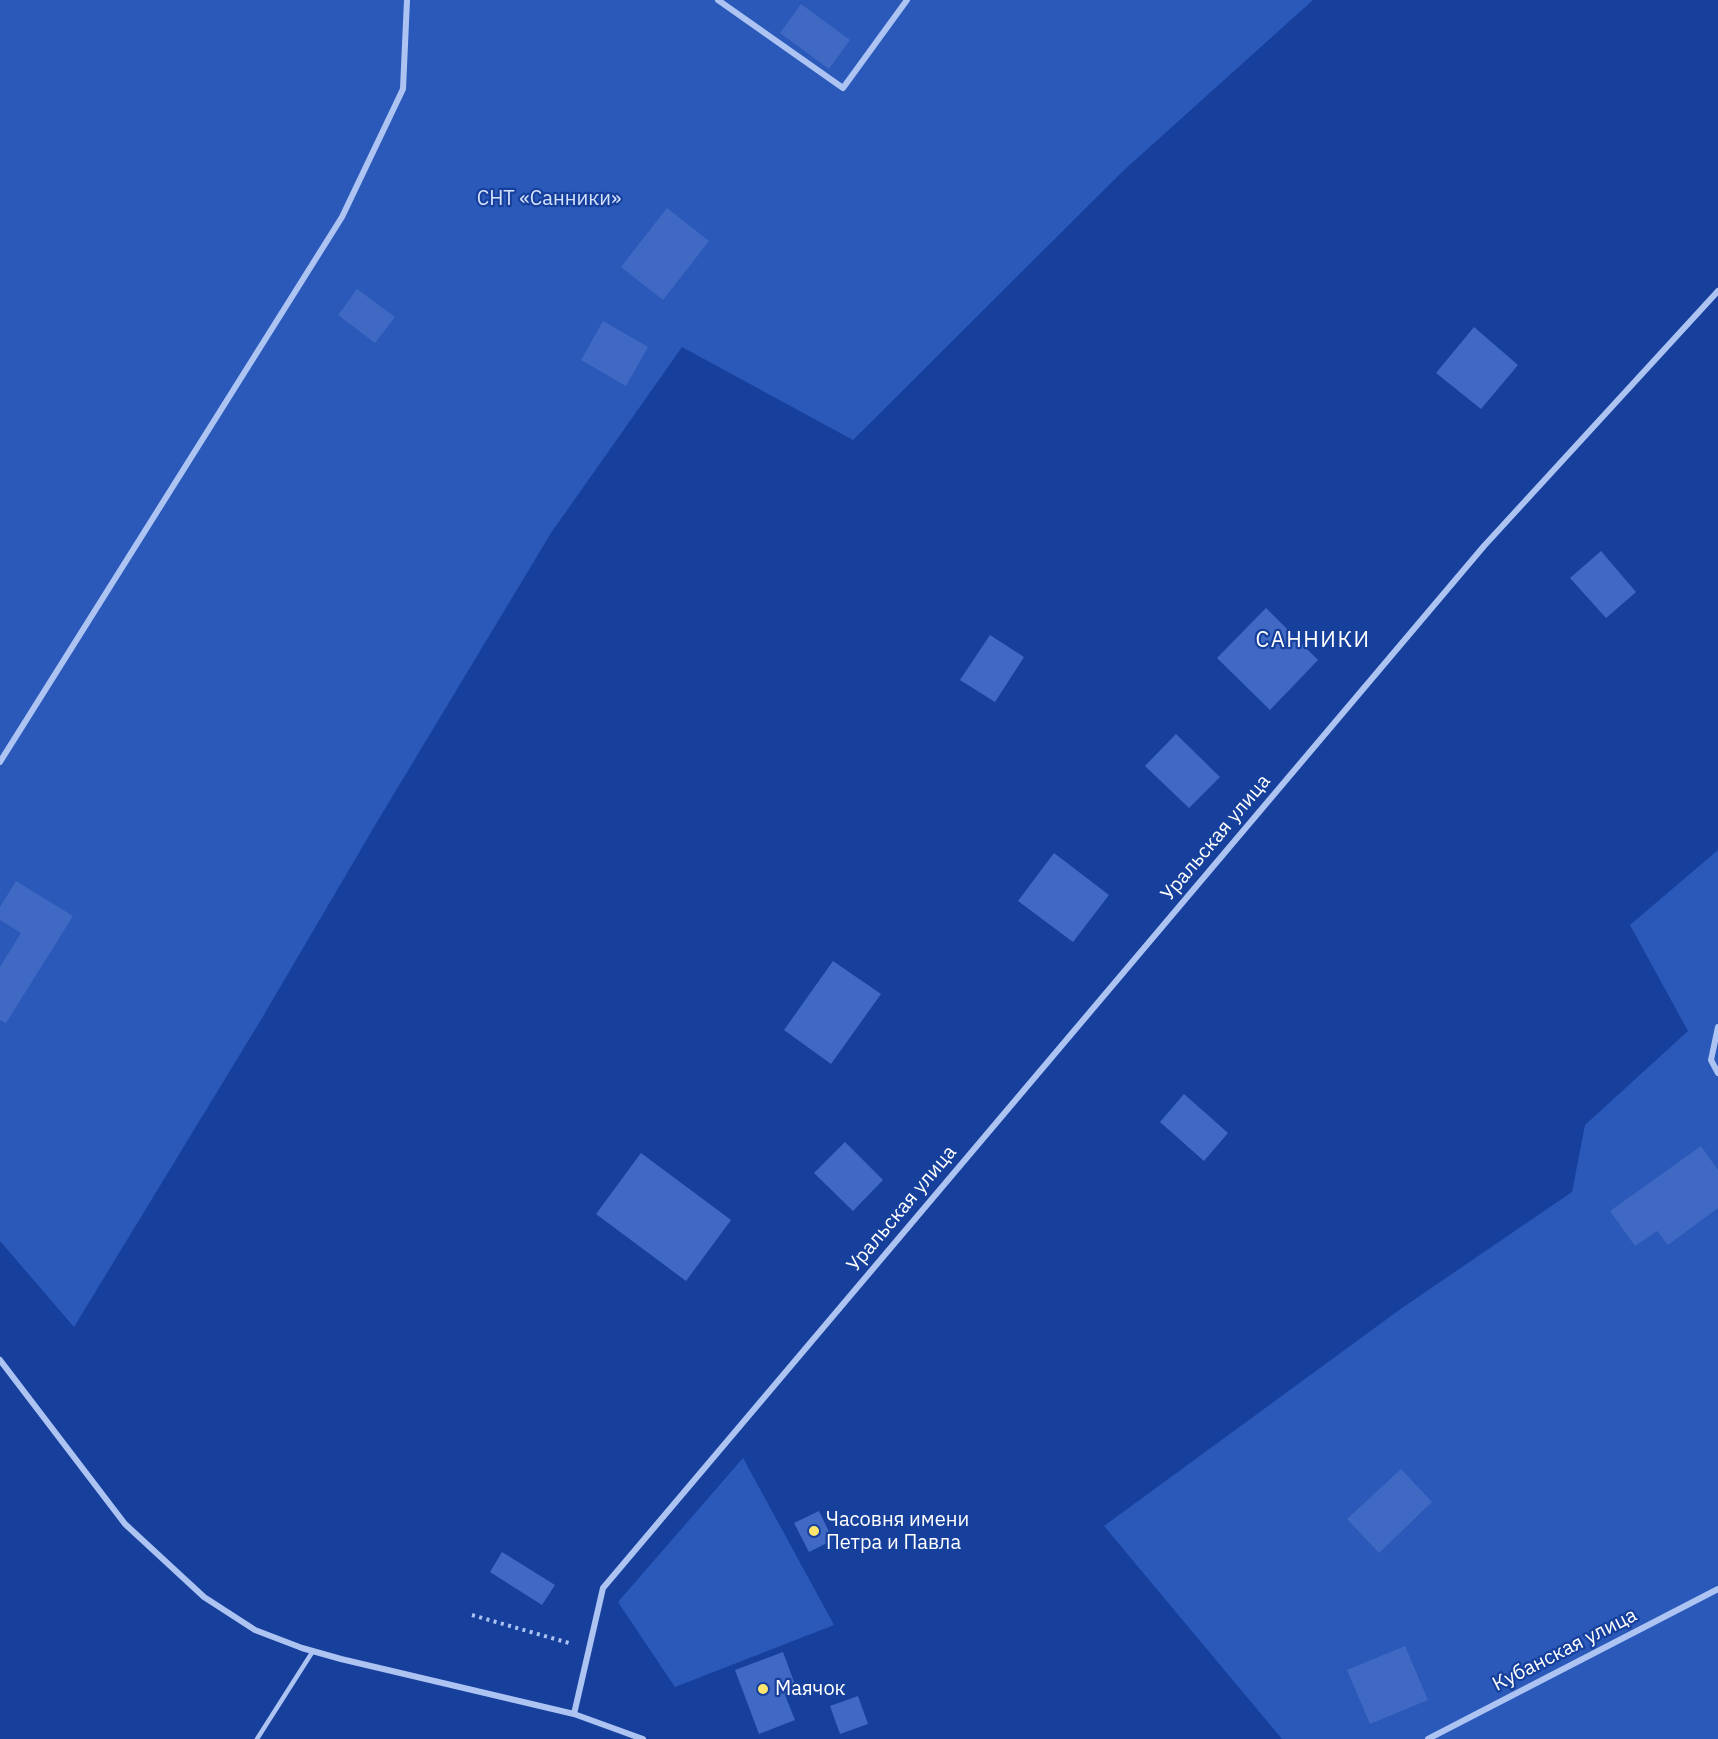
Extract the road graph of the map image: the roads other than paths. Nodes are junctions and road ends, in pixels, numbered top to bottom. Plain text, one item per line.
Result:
1 (407, 0) edge
2 (718, 0) edge
3 (907, 0) edge
4 (1718, 291) edge
5 (0, 762) edge
6 (1718, 1027) edge
7 (1718, 1073) edge
8 (0, 1360) edge
9 (1718, 1589) edge
10 (312, 1651) junction
11 (574, 1714) junction
12 (257, 1739) edge
13 (643, 1739) edge
14 (1428, 1739) edge

1 - 5 street
2 - 3 street
4 - 11 street, Уральская улица
6 - 7 street
8 - 10 street
9 - 14 street, Кубанская улица
10 - 11 street
10 - 12 lane
11 - 13 street

